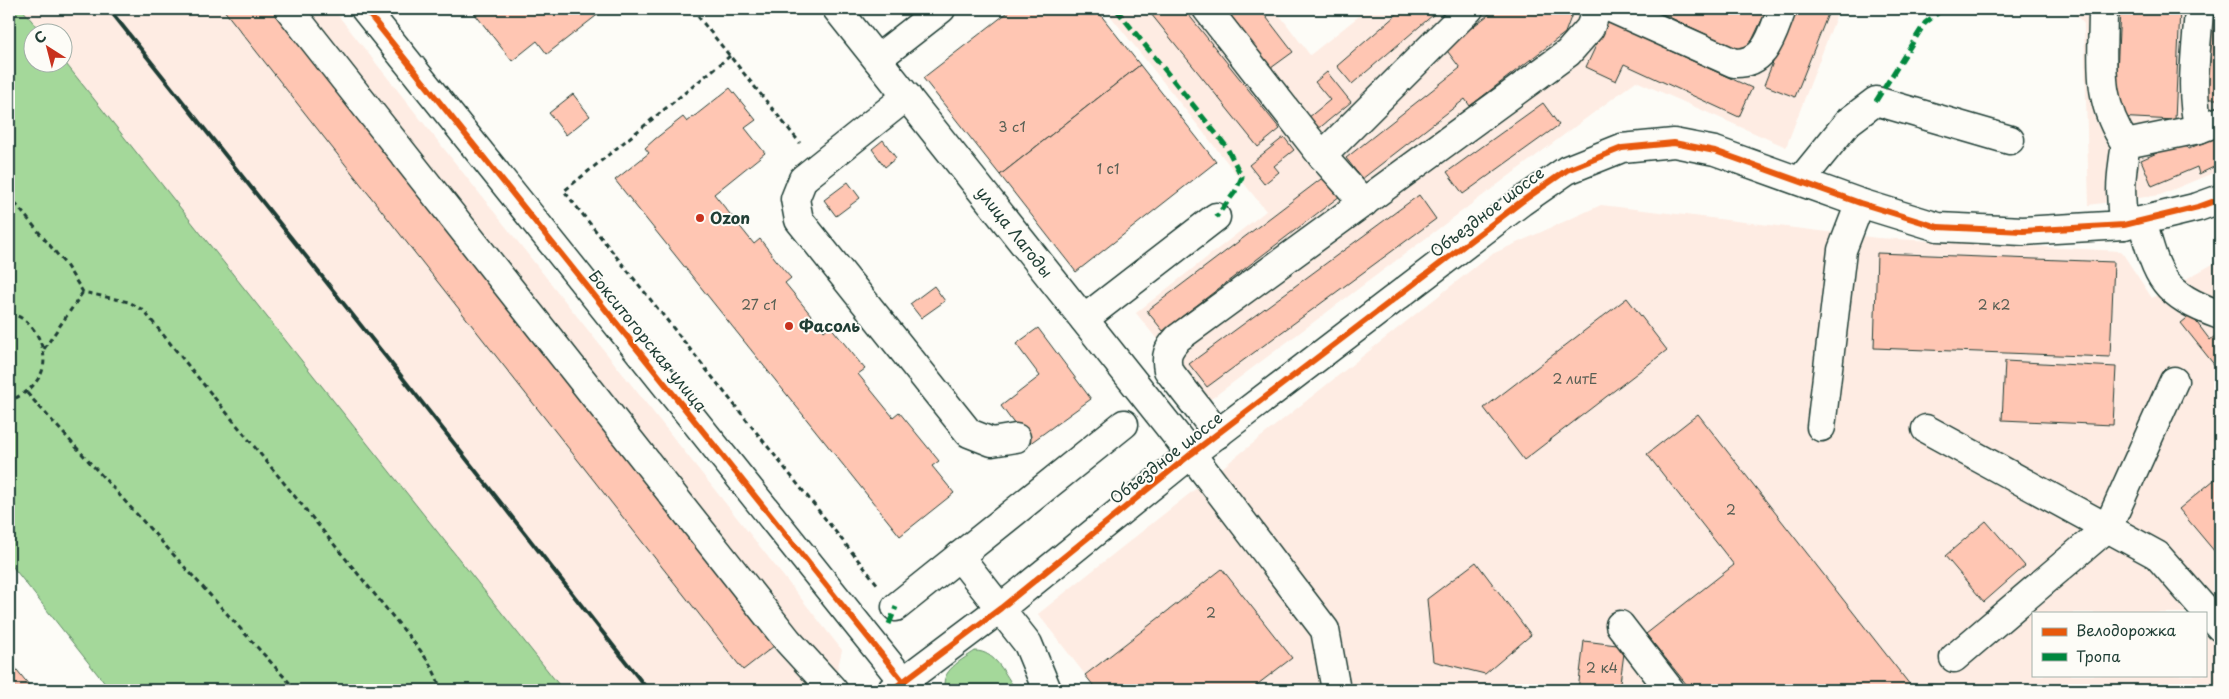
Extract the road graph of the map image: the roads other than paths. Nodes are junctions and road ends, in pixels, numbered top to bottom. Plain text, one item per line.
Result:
1 (289, 9) edge
2 (365, 9) edge
3 (837, 9) edge
4 (941, 9) edge
5 (1207, 9) edge
6 (1469, 9) edge
7 (1597, 9) edge
8 (1613, 9) edge
9 (1782, 9) edge
10 (2103, 9) edge
11 (2199, 9) edge
12 (877, 60) junction
13 (907, 96) junction
14 (2210, 125) edge
15 (2010, 140) dead end
16 (2126, 144) junction
17 (1322, 156) junction
18 (1800, 181) junction
19 (2220, 199) edge
20 (1364, 203) junction
21 (1860, 203) junction
22 (1216, 217) dead end
23 (2133, 223) junction
24 (2220, 315) edge
25 (1084, 319) junction
26 (2174, 381) dead end
27 (1124, 424) dead end
28 (1821, 427) dead end
29 (1926, 429) dead end
30 (1218, 434) junction
31 (1016, 438) dead end
32 (1191, 454) junction
33 (2108, 527) junction
34 (959, 556) junction
35 (896, 607) dead end
36 (1001, 608) junction
37 (1620, 625) dead end
38 (2220, 627) edge
39 (1954, 658) dead end
40 (901, 688) edge
41 (833, 690) edge
42 (1047, 690) edge
43 (1336, 690) edge
44 (1670, 690) edge

1 - 41 street
2 - 40 street, Бокситогорская улица
3 - 12 street, улица Лагоды
4 - 12 street
5 - 17 street
6 - 17 street
7 - 20 street
8 - 9 street
10 - 16 street
11 - 14 street
12 - 13 street, улица Лагоды
13 - 25 street, улица Лагоды
13 - 31 street
14 - 16 street
15 - 18 street
16 - 23 street
17 - 20 street
18 - 21 street, Объездное шоссе
18 - 30 street, Объездное шоссе
19 - 23 street, Объездное шоссе
20 - 30 street
21 - 23 street, Объездное шоссе
21 - 28 street
22 - 25 street
23 - 24 street
25 - 32 street, улица Лагоды
26 - 33 street
27 - 34 street
29 - 33 street
30 - 32 street, Объездное шоссе
32 - 36 street, Объездное шоссе
32 - 43 street, улица Лагоды
33 - 38 street
33 - 39 street
34 - 35 street
34 - 36 street
36 - 40 street, Объездное шоссе
36 - 42 street
37 - 44 street

